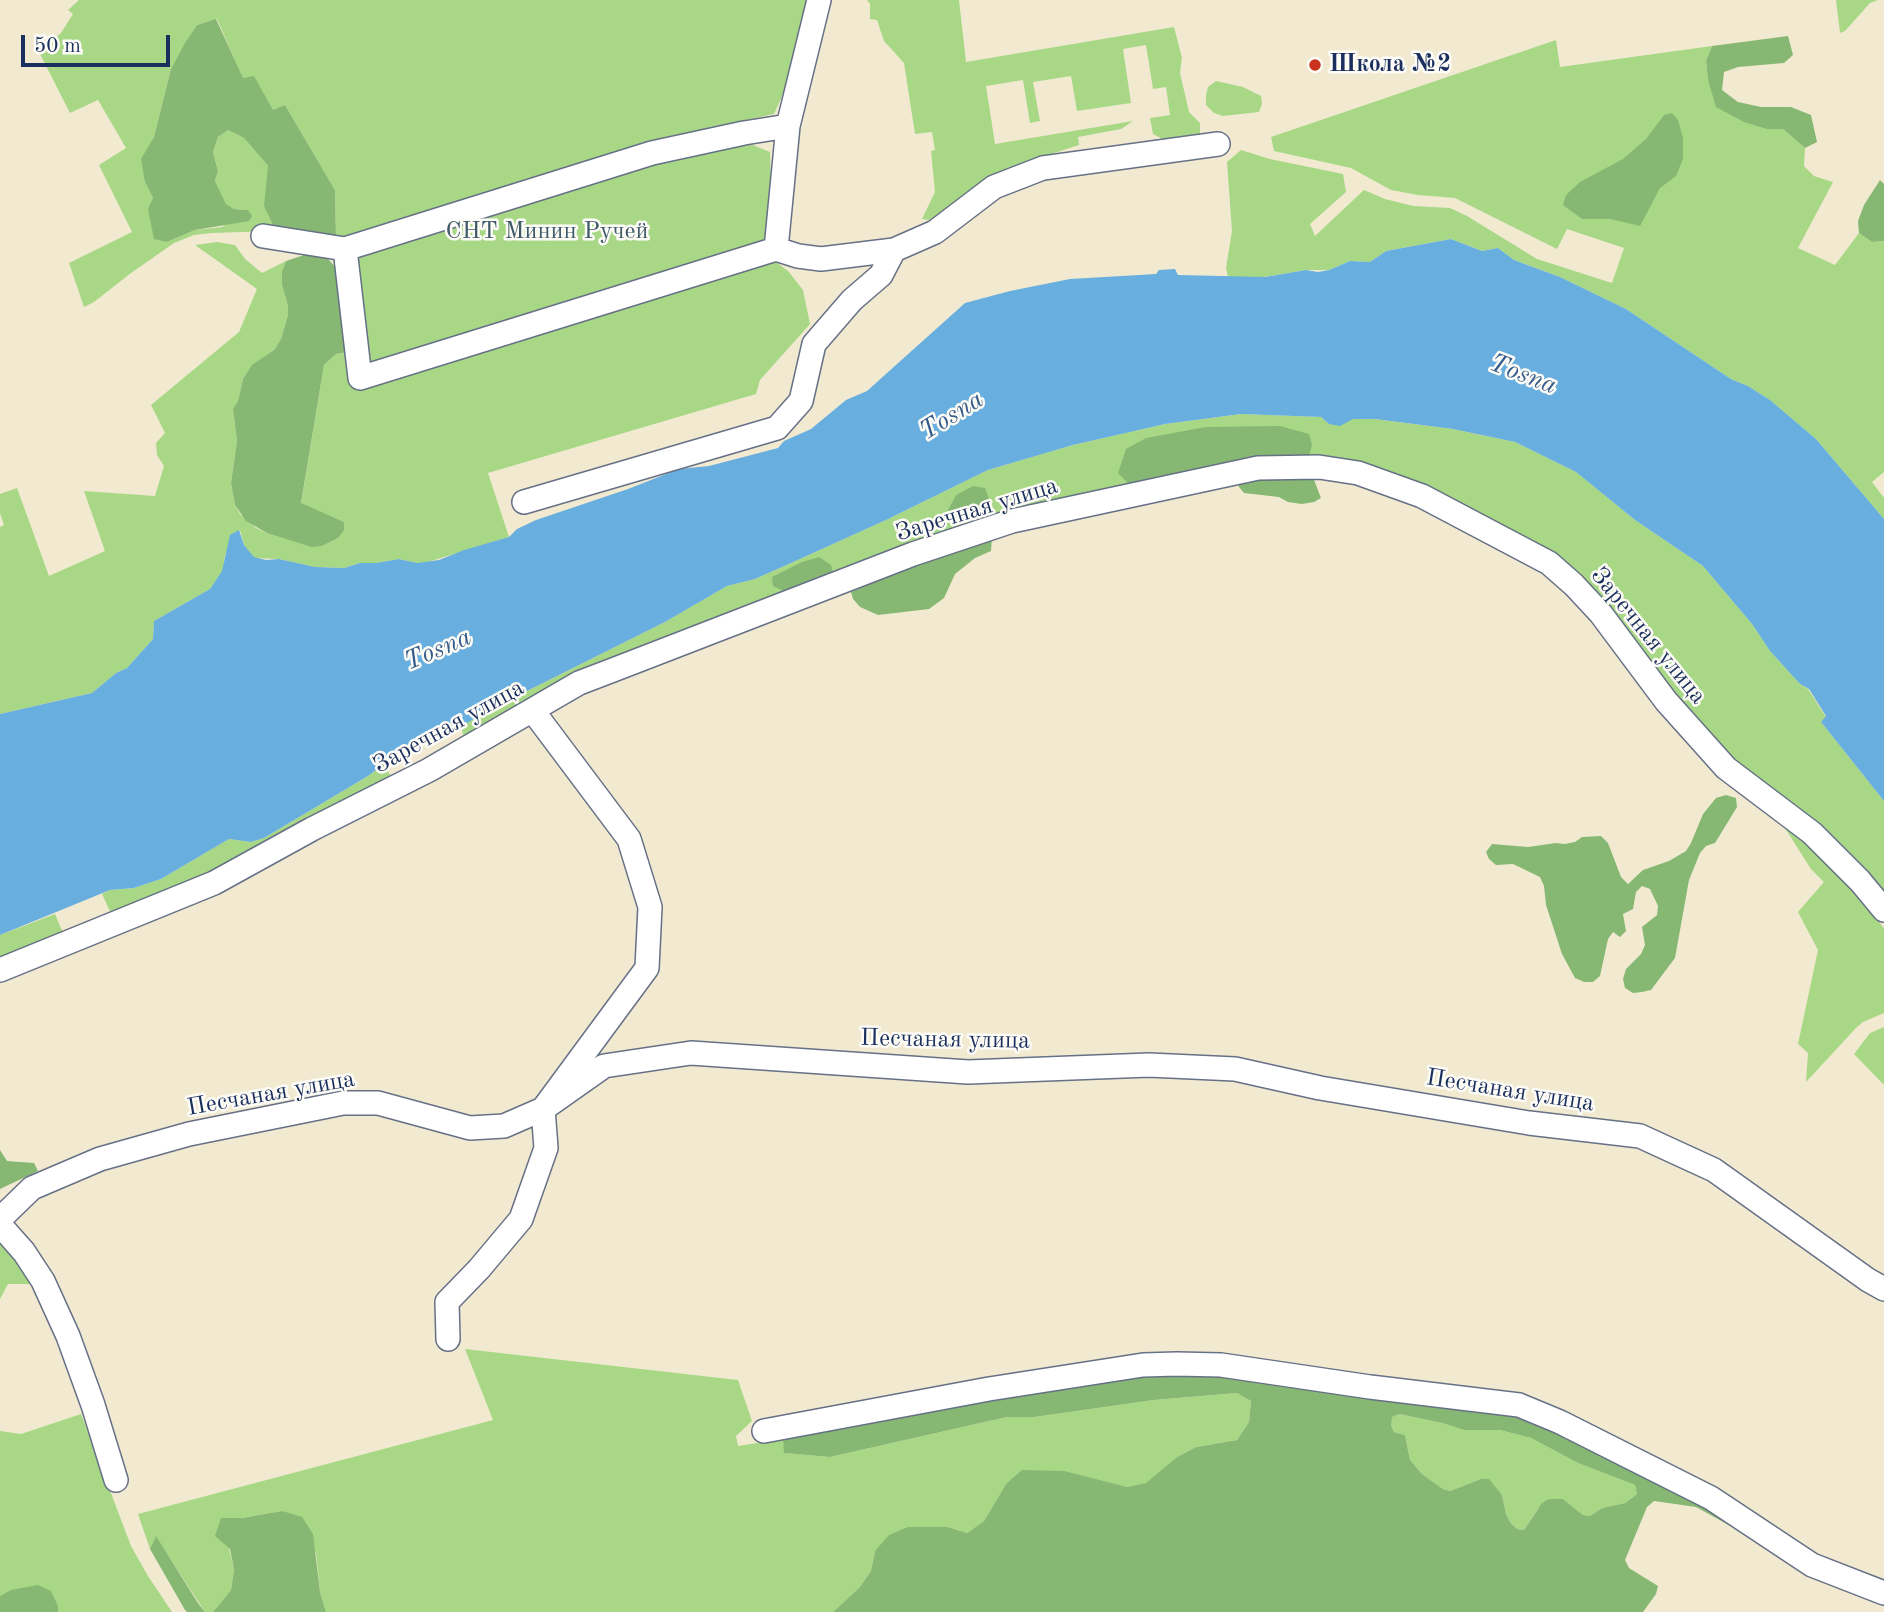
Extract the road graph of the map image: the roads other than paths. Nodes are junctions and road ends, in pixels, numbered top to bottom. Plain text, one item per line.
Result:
1 (819, 0) edge
2 (788, 126) junction
3 (1218, 144) dead end
4 (263, 236) dead end
5 (345, 249) junction
6 (776, 249) junction
7 (894, 250) junction
8 (524, 502) dead end
9 (533, 711) junction
10 (1884, 910) edge
11 (0, 970) edge
12 (543, 1109) junction
13 (0, 1219) edge
14 (0, 1225) edge
15 (1884, 1289) edge
16 (447, 1339) dead end
17 (764, 1431) dead end
18 (116, 1480) dead end
19 (1884, 1593) edge

1 - 2 street
2 - 5 street
2 - 6 street
3 - 7 street
4 - 5 street
5 - 6 street
6 - 7 street
7 - 8 street
9 - 10 street, Заречная улица
9 - 11 street, Заречная улица
9 - 12 street
12 - 13 street, Песчаная улица
12 - 15 street, Песчаная улица
12 - 16 street
14 - 18 street
17 - 19 street

